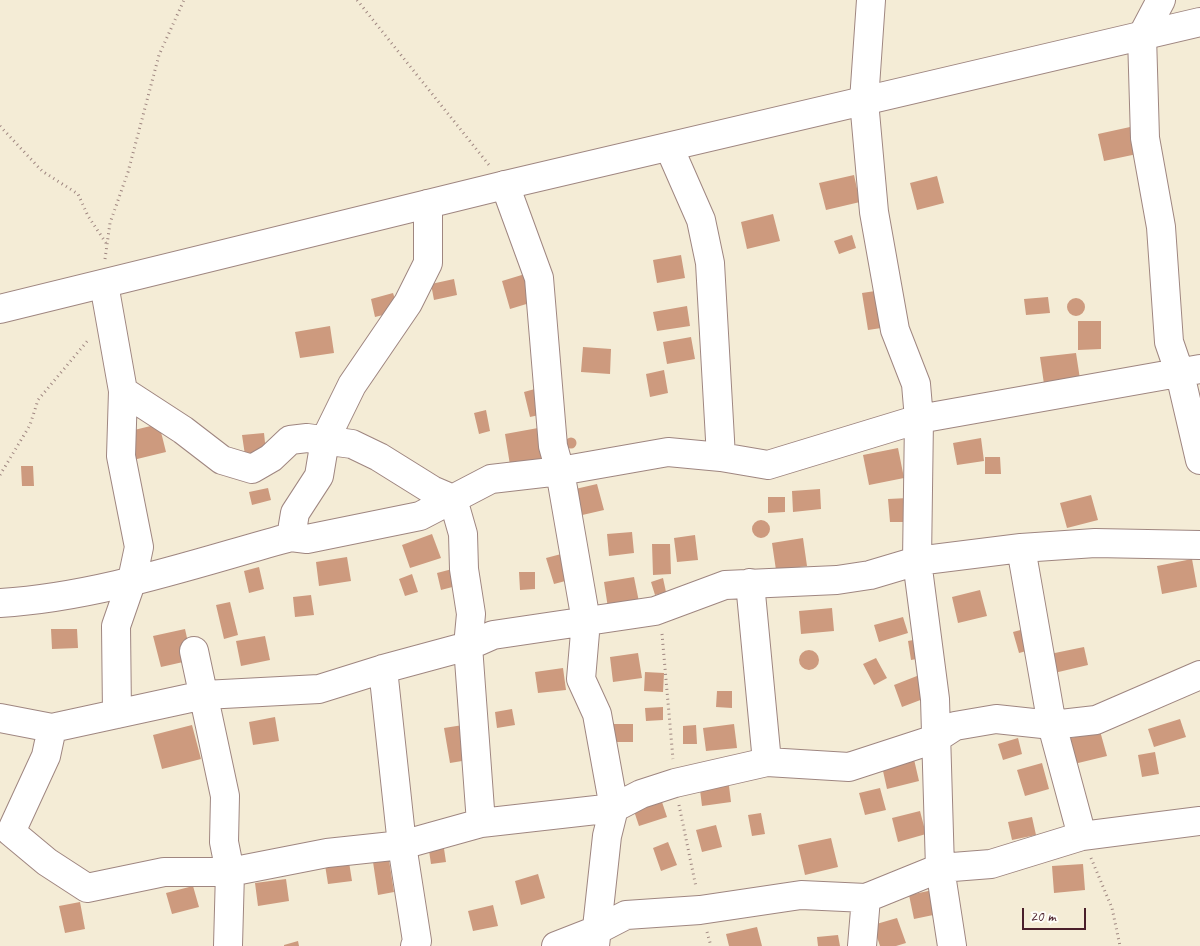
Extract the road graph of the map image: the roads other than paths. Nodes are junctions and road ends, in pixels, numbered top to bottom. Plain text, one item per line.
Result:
1 (871, 0) edge
2 (1161, 0) edge
3 (1200, 22) edge
4 (1142, 36) junction
5 (864, 101) junction
6 (669, 147) junction
7 (505, 186) junction
8 (428, 204) junction
9 (104, 284) junction
10 (0, 309) edge
11 (1190, 371) edge
12 (123, 391) junction
13 (920, 420) junction
14 (325, 440) junction
15 (721, 457) junction
16 (1200, 460) edge
17 (560, 471) junction
18 (453, 499) junction
19 (291, 537) junction
20 (1200, 545) edge
21 (1021, 548) junction
22 (917, 561) junction
23 (132, 580) junction
24 (750, 583) junction
25 (0, 603) edge
26 (586, 621) junction
27 (468, 646) junction
28 (194, 651) dead end
29 (382, 669) junction
30 (1200, 675) edge
31 (204, 695) junction
32 (117, 714) junction
33 (0, 718) edge
34 (1052, 725) junction
35 (52, 728) junction
36 (934, 739) junction
37 (767, 762) junction
38 (614, 808) junction
39 (1200, 821) edge
40 (481, 823) junction
41 (1082, 836) junction
42 (402, 845) junction
43 (940, 868) junction
44 (230, 872) junction
45 (866, 898) junction
46 (596, 938) edge
47 (228, 946) edge
48 (415, 946) edge
49 (556, 946) edge
50 (862, 946) edge
51 (952, 946) edge

1 - 5 street
2 - 4 street
3 - 4 street
4 - 5 street
4 - 11 street
5 - 6 street
5 - 13 street
6 - 7 street
6 - 15 street
7 - 8 street
7 - 17 street
8 - 9 street
8 - 14 street
9 - 10 street
9 - 12 street
11 - 13 street
11 - 16 street
12 - 14 street
12 - 23 street
13 - 15 street
13 - 22 street
14 - 18 street
14 - 19 street
15 - 17 street
17 - 18 street
17 - 26 street
18 - 19 street
18 - 27 street
19 - 23 street
20 - 21 street
21 - 22 street
21 - 34 street
22 - 24 street
22 - 36 street
23 - 25 street
23 - 32 street
24 - 26 street
24 - 37 street
26 - 27 street
26 - 38 street
27 - 29 street
27 - 40 street
28 - 31 street
29 - 31 street
29 - 42 street
30 - 34 street
31 - 32 street
31 - 44 street
32 - 35 street
33 - 35 street
34 - 36 street
34 - 41 street
35 - 44 street
36 - 37 street
36 - 43 street
37 - 38 street
38 - 40 street
38 - 46 street
39 - 41 street
40 - 42 street
41 - 43 street
42 - 44 street
42 - 48 street
43 - 45 street
43 - 51 street
44 - 47 street
45 - 46 street
45 - 50 street
46 - 49 street

